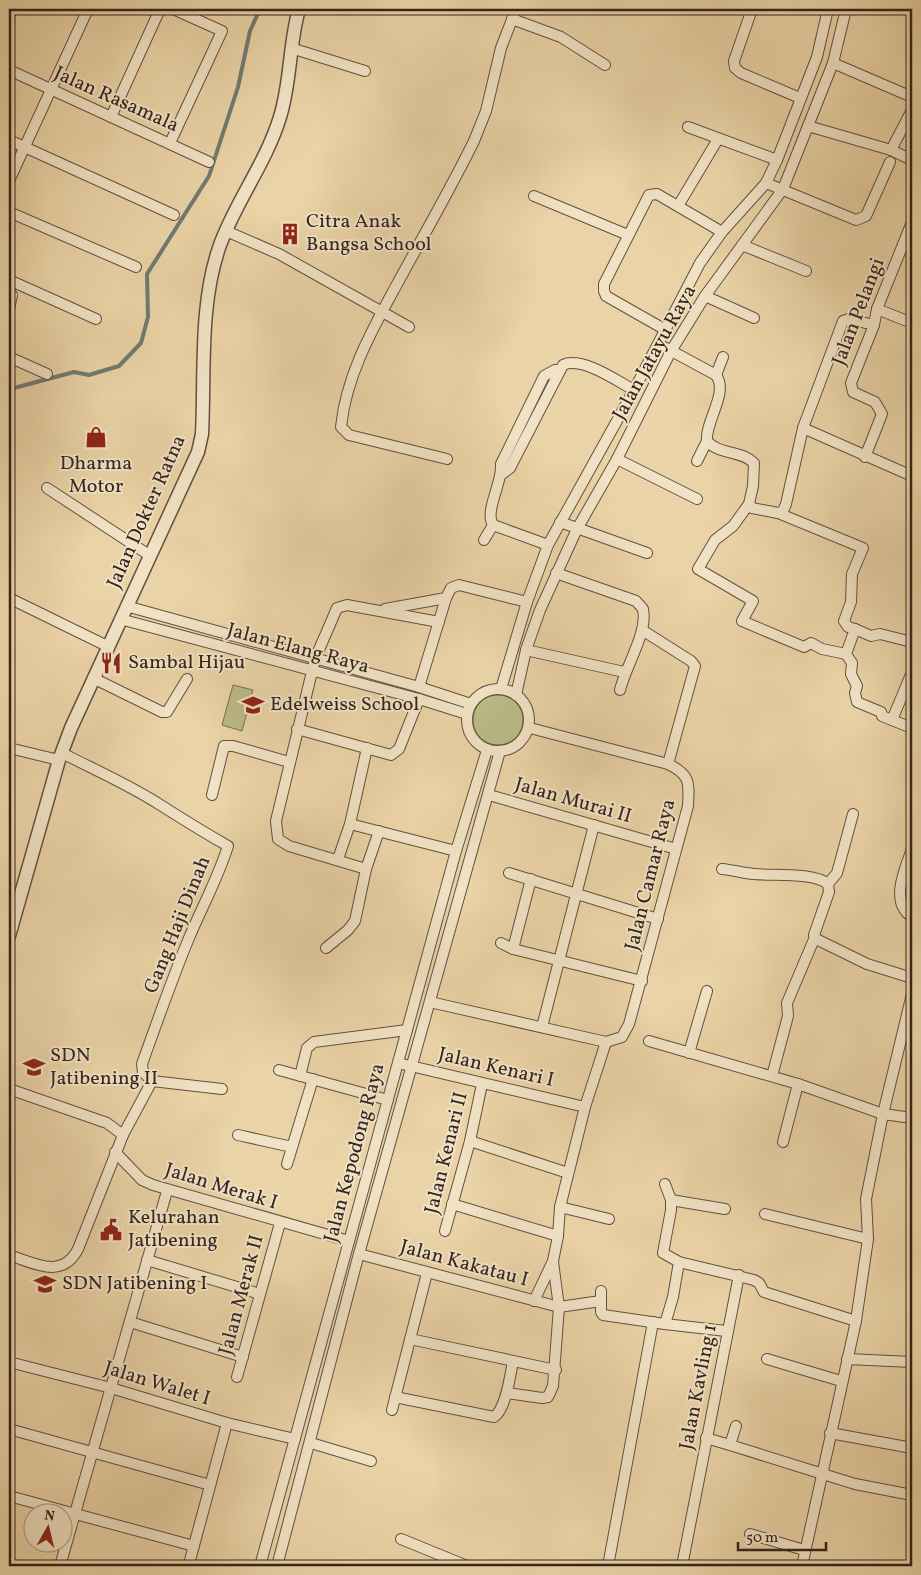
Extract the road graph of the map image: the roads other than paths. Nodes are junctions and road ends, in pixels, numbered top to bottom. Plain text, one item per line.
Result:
1 (12, 9) edge
2 (88, 9) edge
3 (160, 9) edge
4 (173, 9) edge
5 (299, 9) edge
6 (516, 9) edge
7 (752, 9) edge
8 (828, 9) edge
9 (846, 9) edge
10 (9, 17) edge
11 (512, 19) junction
12 (291, 48) junction
13 (833, 63) junction
14 (605, 65) dead end
15 (9, 70) edge
16 (365, 71) dead end
17 (51, 90) junction
18 (912, 97) edge
19 (800, 98) junction
20 (912, 110) edge
21 (111, 117) junction
22 (808, 126) junction
23 (688, 127) dead end
24 (718, 139) junction
25 (9, 140) edge
26 (170, 143) junction
27 (24, 147) junction
28 (891, 150) junction
29 (777, 160) junction
30 (912, 160) edge
31 (209, 162) dead end
32 (890, 162) dead end
33 (9, 181) edge
34 (766, 183) junction
35 (784, 189) junction
36 (534, 196) dead end
37 (678, 206) junction
38 (9, 212) edge
39 (174, 216) dead end
40 (912, 222) edge
41 (226, 231) junction
42 (722, 232) junction
43 (628, 235) junction
44 (742, 245) junction
45 (136, 267) dead end
46 (806, 271) dead end
47 (9, 280) edge
48 (9, 292) edge
49 (705, 296) junction
50 (9, 309) edge
51 (877, 309) junction
52 (383, 310) junction
53 (754, 318) dead end
54 (96, 319) dead end
55 (912, 323) edge
56 (874, 325) junction
57 (410, 326) dead end
58 (664, 329) junction
59 (657, 344) junction
60 (671, 351) junction
61 (9, 357) edge
62 (723, 357) dead end
63 (47, 374) dead end
64 (716, 375) junction
65 (634, 390) junction
66 (803, 428) junction
67 (707, 441) junction
68 (865, 457) junction
69 (447, 459) dead end
70 (617, 459) junction
71 (697, 461) dead end
72 (912, 476) edge
73 (47, 488) dead end
74 (696, 499) dead end
75 (749, 504) junction
76 (778, 513) junction
77 (560, 522) junction
78 (493, 525) junction
79 (577, 529) junction
80 (484, 540) dead end
81 (548, 545) junction
82 (647, 553) dead end
83 (149, 555) junction
84 (556, 573) junction
85 (9, 598) edge
86 (446, 598) junction
87 (527, 602) junction
88 (126, 606) junction
89 (380, 610) junction
90 (120, 618) junction
91 (439, 622) junction
92 (855, 629) junction
93 (642, 630) junction
94 (912, 642) edge
95 (107, 646) junction
96 (526, 650) junction
97 (846, 654) junction
98 (315, 659) junction
99 (312, 671) junction
100 (624, 672) junction
101 (912, 672) edge
102 (93, 678) junction
103 (188, 679) dead end
104 (420, 687) junction
105 (501, 689) junction
106 (620, 690) dead end
107 (516, 695) junction
108 (419, 699) junction
109 (471, 704) junction
110 (467, 714) junction
111 (892, 720) junction
112 (530, 728) junction
113 (912, 728) edge
114 (297, 729) junction
115 (9, 748) edge
116 (367, 748) junction
117 (487, 750) junction
118 (500, 751) junction
119 (60, 756) junction
120 (289, 762) junction
121 (668, 764) junction
122 (212, 795) dead end
123 (489, 795) junction
124 (853, 814) dead end
125 (350, 824) junction
126 (594, 825) junction
127 (379, 831) junction
128 (912, 849) edge
129 (676, 850) junction
130 (456, 851) junction
131 (338, 859) junction
132 (366, 869) junction
133 (722, 869) dead end
134 (509, 873) dead end
135 (531, 879) junction
136 (828, 884) junction
137 (577, 895) junction
138 (912, 917) edge
139 (658, 919) junction
140 (11, 922) edge
141 (9, 936) edge
142 (815, 937) junction
143 (501, 943) dead end
144 (326, 948) dead end
145 (513, 948) junction
146 (560, 960) junction
147 (912, 978) edge
148 (642, 981) junction
149 (707, 991) dead end
150 (912, 994) edge
151 (430, 1002) junction
152 (542, 1027) junction
153 (407, 1030) junction
154 (649, 1041) dead end
155 (606, 1042) junction
156 (689, 1053) junction
157 (398, 1062) junction
158 (412, 1066) junction
159 (279, 1070) dead end
160 (300, 1076) junction
161 (772, 1076) junction
162 (313, 1079) junction
163 (152, 1081) junction
164 (482, 1084) junction
165 (798, 1084) junction
166 (222, 1088) dead end
167 (9, 1089) edge
168 (388, 1100) junction
169 (585, 1107) junction
170 (882, 1114) junction
171 (912, 1118) edge
172 (123, 1135) junction
173 (238, 1135) dead end
174 (470, 1141) junction
175 (783, 1142) dead end
176 (292, 1147) junction
177 (116, 1152) junction
178 (287, 1164) dead end
179 (568, 1174) junction
180 (665, 1184) dead end
181 (167, 1191) junction
182 (671, 1200) junction
183 (452, 1204) junction
184 (560, 1207) junction
185 (725, 1209) dead end
186 (765, 1214) dead end
187 (609, 1219) dead end
188 (280, 1223) junction
189 (445, 1231) dead end
190 (365, 1235) junction
191 (351, 1236) junction
192 (558, 1236) junction
193 (868, 1240) junction
194 (9, 1255) edge
195 (345, 1257) junction
196 (358, 1258) junction
197 (147, 1260) junction
198 (553, 1261) junction
199 (679, 1262) junction
200 (427, 1273) junction
201 (738, 1275) junction
202 (260, 1294) junction
203 (534, 1301) junction
204 (559, 1308) junction
205 (856, 1321) junction
206 (130, 1322) junction
207 (653, 1322) junction
208 (665, 1324) junction
209 (726, 1331) junction
210 (410, 1340) junction
211 (243, 1356) junction
212 (767, 1359) dead end
213 (847, 1359) junction
214 (513, 1361) junction
215 (9, 1362) edge
216 (912, 1362) edge
217 (556, 1370) junction
218 (237, 1377) dead end
219 (841, 1382) junction
220 (111, 1388) junction
221 (507, 1393) junction
222 (395, 1397) junction
223 (392, 1410) dead end
224 (227, 1423) junction
225 (736, 1426) dead end
226 (9, 1429) edge
227 (830, 1433) junction
228 (706, 1438) junction
229 (295, 1439) junction
230 (311, 1443) junction
231 (730, 1445) junction
232 (912, 1448) edge
233 (93, 1451) junction
234 (371, 1461) dead end
235 (821, 1473) junction
236 (210, 1485) junction
237 (912, 1495) edge
238 (9, 1496) edge
239 (75, 1514) junction
240 (750, 1534) dead end
241 (401, 1539) dead end
242 (194, 1546) junction
243 (804, 1550) junction
244 (9, 1564) edge
245 (189, 1564) dead end
246 (18, 1566) edge
247 (60, 1566) edge
248 (260, 1566) edge
249 (280, 1566) edge
250 (467, 1566) edge
251 (608, 1566) edge
252 (682, 1566) edge
253 (802, 1566) edge

1 - 10 street
2 - 17 street
3 - 21 street
4 - 26 street
5 - 12 street, Jalan Dokter Ratna
6 - 11 street
7 - 19 street
8 - 19 street, Jalan Jatayu Raya
9 - 13 street, Jalan Jatayu Raya
11 - 14 street
11 - 52 street
12 - 16 street
12 - 41 street, Jalan Dokter Ratna
13 - 18 street
13 - 22 street, Jalan Jatayu Raya
15 - 17 street, Jalan Rasamala
17 - 21 street, Jalan Rasamala
17 - 27 street
19 - 29 street, Jalan Jatayu Raya
20 - 28 street
21 - 26 street, Jalan Rasamala
22 - 28 street
22 - 35 street, Jalan Jatayu Raya
23 - 24 street
24 - 29 street
24 - 37 street
25 - 27 street
26 - 31 street, Jalan Rasamala
27 - 33 street
27 - 39 street
28 - 30 street
29 - 34 street, Jalan Jatayu Raya
32 - 35 street
34 - 35 street
34 - 42 street, Jalan Jatayu Raya
35 - 44 street, Jalan Jatayu Raya
36 - 43 street
37 - 42 street
37 - 43 street
38 - 45 street
40 - 51 street, Jalan Pelangi
41 - 52 street
41 - 83 street, Jalan Dokter Ratna
42 - 58 street, Jalan Jatayu Raya
43 - 58 street
44 - 46 street
44 - 49 street, Jalan Jatayu Raya
47 - 54 street
48 - 50 street
49 - 53 street
49 - 60 street, Jalan Jatayu Raya
51 - 55 street
51 - 56 street, Jalan Pelangi
52 - 57 street
52 - 69 street
56 - 66 street
56 - 68 street, Jalan Pelangi
58 - 59 street, Jalan Jatayu Raya
59 - 60 street
59 - 65 street, Jalan Jatayu Raya
60 - 64 street
60 - 70 street, Jalan Jatayu Raya
61 - 63 street
62 - 64 street
64 - 67 street
65 - 77 street, Jalan Jatayu Raya
65 - 78 street
66 - 68 street
66 - 76 street
67 - 71 street
67 - 75 street
68 - 72 street
70 - 74 street
70 - 79 street, Jalan Jatayu Raya
73 - 83 street
75 - 76 street
75 - 97 street
76 - 92 street
77 - 79 street
77 - 81 street, Jalan Jatayu Raya
78 - 80 street
78 - 81 street
79 - 82 street
79 - 84 street, Jalan Jatayu Raya
81 - 87 street, Jalan Jatayu Raya
83 - 88 street, Jalan Dokter Ratna
84 - 93 street
84 - 96 street, Jalan Jatayu Raya
85 - 95 street
86 - 87 street
86 - 89 street
86 - 91 street
87 - 105 street, Jalan Jatayu Raya
88 - 90 street, Jalan Dokter Ratna
88 - 98 street, Jalan Elang Raya
89 - 91 street
89 - 98 street
90 - 95 street, Jalan Dokter Ratna
90 - 99 street, Jalan Elang Raya
91 - 104 street
92 - 94 street
92 - 97 street
93 - 100 street
93 - 121 street
95 - 102 street, Jalan Dokter Ratna
96 - 100 street
96 - 107 street, Jalan Jatayu Raya
97 - 111 street
98 - 99 street
98 - 104 street, Jalan Elang Raya
99 - 108 street, Jalan Elang Raya
99 - 114 street
100 - 106 street
101 - 111 street
102 - 103 street
102 - 119 street, Jalan Dokter Ratna
104 - 109 street, Jalan Elang Raya
105 - 107 street
105 - 109 street
107 - 112 street
108 - 110 street, Jalan Elang Raya
108 - 116 street
109 - 110 street
110 - 117 street
111 - 113 street
112 - 118 street
112 - 121 street, Jalan Camar Raya
114 - 116 street
114 - 120 street
115 - 119 street
116 - 125 street
117 - 118 street
117 - 130 street, Jalan Kepodong Raya
118 - 123 street, Jalan Kepodong Raya
119 - 140 street, Jalan Dokter Ratna
119 - 163 street, Gang Haji Dinah
120 - 122 street
120 - 131 street
121 - 129 street, Jalan Camar Raya
123 - 126 street, Jalan Murai II
123 - 151 street, Jalan Kepodong Raya
124 - 136 street
125 - 127 street
125 - 131 street
126 - 129 street, Jalan Murai II
126 - 137 street
127 - 130 street
127 - 132 street
128 - 138 street
129 - 139 street, Jalan Camar Raya
130 - 153 street, Jalan Kepodong Raya
131 - 132 street
132 - 144 street
133 - 136 street
134 - 135 street
135 - 137 street
135 - 145 street
136 - 142 street
137 - 139 street
137 - 146 street
139 - 148 street, Jalan Camar Raya
140 - 141 street, Jalan Dokter Ratna
142 - 147 street
142 - 161 street
143 - 145 street
145 - 146 street
146 - 148 street
146 - 152 street
148 - 155 street, Jalan Camar Raya
149 - 156 street
150 - 170 street
151 - 152 street
151 - 158 street, Jalan Kepodong Raya
152 - 155 street
153 - 157 street, Jalan Kepodong Raya
153 - 160 street
154 - 156 street
155 - 169 street
156 - 161 street
157 - 158 street, Jalan Kenari I
157 - 168 street, Jalan Kepodong Raya
158 - 164 street, Jalan Kenari I
158 - 190 street, Jalan Kepodong Raya
159 - 160 street
160 - 162 street
161 - 165 street
162 - 168 street
162 - 176 street
163 - 166 street
163 - 172 street
164 - 169 street, Jalan Kenari I
164 - 174 street, Jalan Kenari II
165 - 170 street
165 - 175 street
167 - 172 street
168 - 191 street, Jalan Kepodong Raya
169 - 179 street
170 - 171 street
170 - 193 street
172 - 177 street
173 - 176 street
174 - 179 street
174 - 183 street, Jalan Kenari II
176 - 178 street
177 - 181 street, Jalan Merak I
177 - 194 street
179 - 184 street
180 - 182 street
181 - 188 street, Jalan Merak I
181 - 197 street
182 - 185 street
182 - 199 street
183 - 189 street, Jalan Kenari II
183 - 192 street
184 - 187 street
184 - 192 street
186 - 193 street
188 - 191 street, Jalan Merak I
188 - 202 street, Jalan Merak II
190 - 191 street, Jalan Merak I
190 - 196 street, Jalan Kepodong Raya
191 - 195 street, Jalan Kepodong Raya
192 - 198 street
193 - 205 street
195 - 196 street, Jalan Kakatau I
195 - 229 street, Jalan Kepodong Raya
196 - 200 street, Jalan Kakatau I
196 - 230 street, Jalan Kepodong Raya
197 - 202 street
197 - 206 street
198 - 203 street
198 - 204 street
199 - 201 street
199 - 208 street
200 - 203 street, Jalan Kakatau I
200 - 210 street
201 - 205 street
201 - 209 street, Jalan Kavling 1
202 - 211 street, Jalan Merak II
203 - 204 street, Jalan Kakatau I
204 - 207 street
204 - 217 street
205 - 213 street
206 - 211 street
206 - 220 street
207 - 208 street
207 - 251 street
208 - 209 street
209 - 228 street, Jalan Kavling 1
210 - 214 street
210 - 222 street
211 - 218 street, Jalan Merak II
212 - 219 street
213 - 216 street
213 - 219 street
214 - 217 street
214 - 221 street
215 - 220 street, Jalan Walet I
217 - 221 street
219 - 227 street
220 - 224 street, Jalan Walet I
220 - 233 street
221 - 222 street
222 - 223 street
224 - 229 street, Jalan Walet I
224 - 236 street
225 - 231 street
226 - 233 street
227 - 232 street
227 - 235 street
228 - 231 street
228 - 252 street, Jalan Kavling 1
229 - 248 street, Jalan Kepodong Raya
230 - 234 street
230 - 249 street, Jalan Kepodong Raya
231 - 235 street
233 - 236 street
233 - 239 street
235 - 237 street
235 - 243 street
236 - 242 street
238 - 239 street
239 - 242 street
239 - 247 street
240 - 243 street
241 - 250 street
242 - 245 street
243 - 253 street
244 - 246 street

